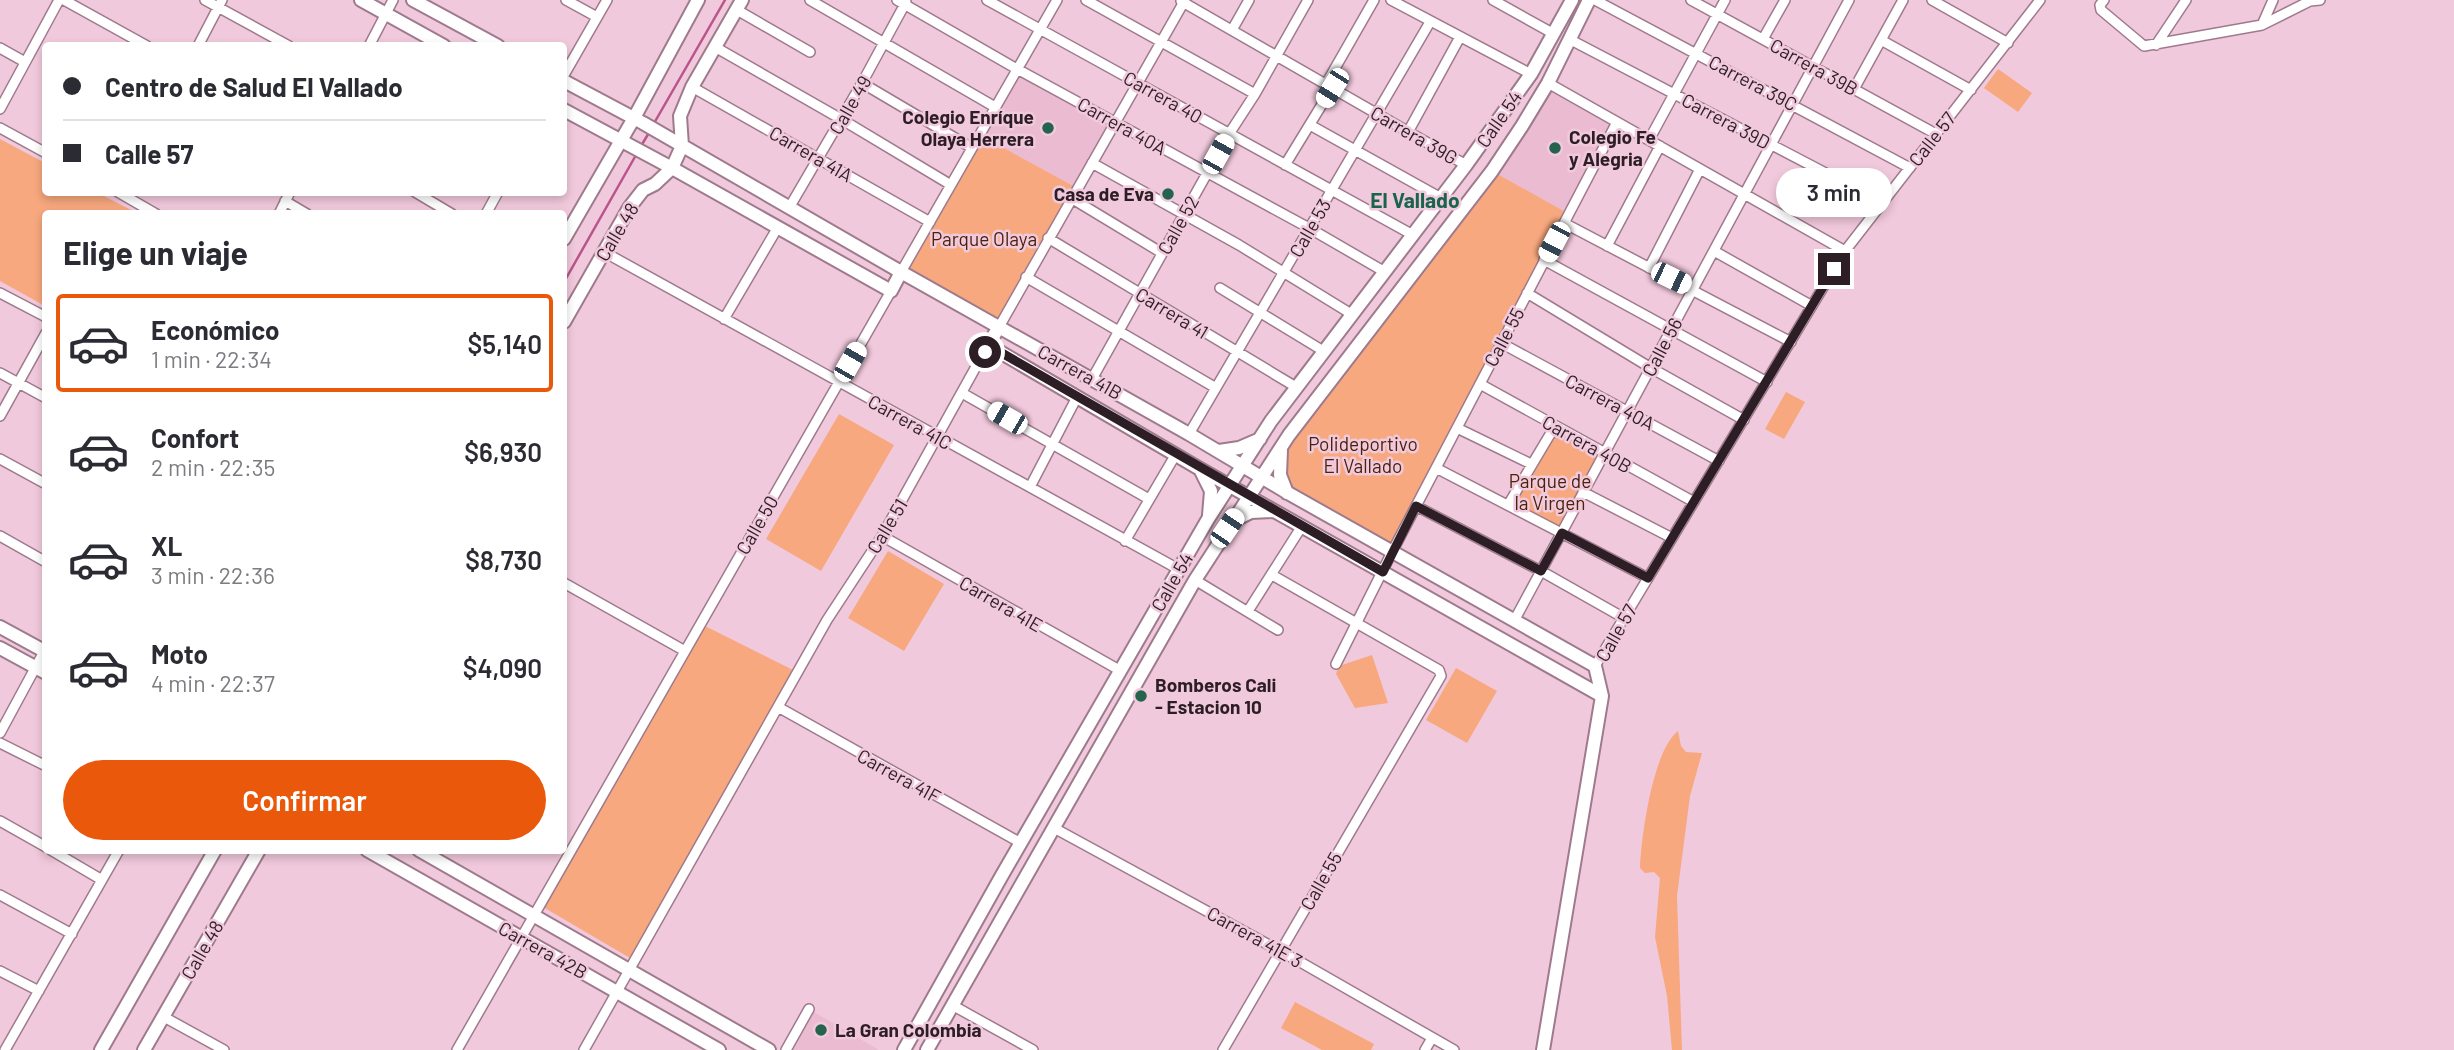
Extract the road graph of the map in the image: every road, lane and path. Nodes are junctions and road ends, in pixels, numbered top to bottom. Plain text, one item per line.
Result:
1 (58, 0) edge
2 (64, 0) edge
3 (205, 0) edge
4 (361, 0) edge
5 (393, 0) edge
6 (414, 0) edge
7 (566, 0) edge
8 (607, 0) edge
9 (698, 0) edge
10 (810, 0) edge
11 (987, 0) edge
12 (1056, 0) edge
13 (1086, 0) edge
14 (1249, 0) edge
15 (1308, 0) edge
16 (1374, 0) edge
17 (1391, 0) edge
18 (1493, 0) edge
19 (1572, 0) edge
20 (1589, 0) edge
21 (1595, 0) edge
22 (1691, 0) edge
23 (1725, 0) edge
24 (1785, 0) edge
25 (1849, 0) edge
26 (1903, 0) edge
27 (1932, 0) edge
28 (2040, 0) edge
29 (2104, 0) edge
30 (2186, 0) edge
31 (2273, 0) edge
32 (2320, 0) edge
33 (1183, 1) edge
34 (903, 2) edge
35 (220, 4) edge
36 (739, 5) edge
37 (386, 14) junction
38 (1717, 14) junction
39 (597, 17) junction
40 (1430, 22) junction
41 (2262, 25) junction
42 (1040, 29) junction
43 (1232, 30) junction
44 (1554, 34) junction
45 (1460, 37) junction
46 (1569, 39) junction
47 (1763, 40) junction
48 (1881, 40) junction
49 (140, 42) edge
50 (200, 42) edge
51 (282, 42) edge
52 (371, 42) edge
53 (437, 42) edge
54 (491, 42) edge
55 (1161, 42) junction
56 (885, 43) junction
57 (2008, 43) junction
58 (2156, 45) junction
59 (715, 47) junction
60 (0, 48) edge
61 (810, 52) dead end
62 (1696, 53) junction
63 (1277, 56) junction
64 (25, 62) junction
65 (1813, 66) junction
66 (1017, 69) junction
67 (567, 72) edge
68 (1531, 74) junction
69 (567, 80) edge
70 (862, 83) junction
71 (1138, 83) junction
72 (1548, 83) junction
73 (692, 86) junction
74 (1329, 86) junction
75 (1854, 89) junction
76 (1971, 90) junction
77 (1255, 94) junction
78 (1674, 94) junction
79 (1793, 104) junction
80 (995, 107) junction
81 (0, 109) edge
82 (567, 112) edge
83 (1376, 114) junction
84 (841, 119) junction
85 (638, 121) junction
86 (1115, 121) junction
87 (1617, 122) junction
88 (1310, 125) junction
89 (0, 128) edge
90 (1408, 132) junction
91 (1229, 134) junction
92 (1936, 134) junction
93 (1649, 140) junction
94 (625, 143) junction
95 (1771, 145) junction
96 (682, 146) junction
97 (1660, 146) junction
98 (972, 148) junction
99 (1355, 150) junction
100 (42, 151) edge
101 (819, 158) junction
102 (1092, 163) junction
103 (1285, 164) junction
104 (1466, 165) junction
105 (672, 168) junction
106 (1910, 168) junction
107 (1700, 169) junction
108 (1207, 174) junction
109 (951, 185) junction
110 (1332, 190) junction
111 (1744, 194) junction
112 (126, 196) edge
113 (422, 196) edge
114 (288, 197) edge
115 (1071, 198) junction
116 (1441, 198) junction
117 (1882, 203) junction
118 (789, 208) junction
119 (149, 210) edge
120 (303, 210) edge
121 (445, 210) edge
122 (1184, 215) junction
123 (930, 222) junction
124 (1564, 223) junction
125 (778, 227) junction
126 (1309, 228) junction
127 (567, 234) edge
128 (1413, 235) junction
129 (1048, 239) junction
130 (1606, 246) junction
131 (1714, 251) junction
132 (1845, 251) junction
133 (604, 252) junction
134 (1162, 253) junction
135 (1544, 260) junction
136 (1649, 268) junction
137 (901, 272) junction
138 (1283, 272) junction
139 (1385, 272) junction
140 (1026, 277) junction
141 (1220, 288) dead end
142 (1693, 289) junction
143 (891, 291) junction
144 (0, 293) edge
145 (1528, 293) junction
146 (1140, 294) junction
147 (1812, 306) junction
148 (1261, 311) junction
149 (42, 315) edge
150 (1353, 315) junction
151 (567, 317) edge
152 (724, 319) junction
153 (999, 327) junction
154 (1671, 330) junction
155 (1119, 331) junction
156 (42, 339) edge
157 (1791, 342) junction
158 (1501, 343) junction
159 (988, 345) junction
160 (1237, 352) junction
161 (1325, 352) junction
162 (1651, 368) junction
163 (0, 373) edge
164 (1092, 379) junction
165 (1767, 382) junction
166 (18, 383) junction
167 (839, 383) junction
168 (1480, 384) junction
169 (1296, 387) junction
170 (1216, 388) junction
171 (962, 393) junction
172 (42, 396) edge
173 (1077, 397) junction
174 (1628, 410) junction
175 (0, 416) edge
176 (1744, 420) junction
177 (1271, 421) junction
178 (1555, 426) junction
179 (1457, 428) junction
180 (1189, 434) junction
181 (937, 437) junction
182 (1260, 439) junction
183 (1286, 441) junction
184 (1053, 444) junction
185 (1219, 451) junction
186 (1176, 454) junction
187 (1604, 454) junction
188 (0, 459) edge
189 (1719, 461) junction
190 (1531, 464) junction
191 (1242, 466) junction
192 (1436, 468) junction
193 (1200, 469) junction
194 (1261, 477) junction
195 (42, 482) edge
196 (1230, 485) junction
197 (1030, 487) junction
198 (1583, 492) junction
199 (1288, 493) junction
200 (1249, 495) junction
201 (1149, 499) junction
202 (1694, 502) junction
203 (1508, 505) junction
204 (1416, 506) junction
205 (1277, 512) junction
206 (1208, 519) junction
207 (1302, 526) junction
208 (1227, 528) junction
209 (1562, 533) junction
210 (882, 536) junction
211 (0, 537) edge
212 (1672, 538) junction
213 (1125, 541) junction
214 (1392, 552) junction
215 (42, 560) edge
216 (1180, 570) junction
217 (1541, 571) junction
218 (1383, 572) junction
219 (1272, 575) junction
220 (1648, 578) junction
221 (1195, 580) junction
222 (567, 585) edge
223 (1248, 611) junction
224 (1624, 618) junction
225 (1514, 621) junction
226 (1358, 622) junction
227 (0, 627) edge
228 (1278, 630) dead end
229 (0, 648) edge
230 (42, 648) edge
231 (685, 651) junction
232 (1336, 664) dead end
233 (1595, 666) junction
234 (40, 670) edge
235 (1121, 671) junction
236 (1602, 696) junction
237 (778, 707) junction
238 (0, 733) edge
239 (0, 743) edge
240 (42, 764) edge
241 (0, 821) edge
242 (1054, 828) junction
243 (1021, 843) junction
244 (42, 845) edge
245 (58, 854) edge
246 (117, 854) edge
247 (210, 854) edge
248 (257, 854) edge
249 (374, 854) edge
250 (426, 854) edge
251 (102, 880) junction
252 (0, 895) edge
253 (534, 916) junction
254 (72, 933) junction
255 (521, 939) junction
256 (1280, 951) junction
257 (630, 969) junction
258 (0, 971) edge
259 (39, 991) junction
260 (618, 991) junction
261 (952, 1005) junction
262 (809, 1009) dead end
263 (164, 1017) junction
264 (1432, 1038) junction
265 (5, 1050) edge
266 (101, 1050) edge
267 (144, 1050) edge
268 (224, 1050) edge
269 (457, 1050) edge
270 (584, 1050) edge
271 (719, 1050) edge
272 (769, 1050) edge
273 (786, 1050) edge
274 (905, 1050) edge
275 (927, 1050) edge
276 (1033, 1050) edge
277 (1223, 1050) edge
278 (1425, 1050) edge
279 (1454, 1050) edge
280 (1543, 1050) edge

1 - 64 street
2 - 49 street
3 - 35 street
4 - 37 street
5 - 37 street
6 - 54 street
7 - 39 street
8 - 39 street
9 - 85 street
10 - 56 street
11 - 42 street, Carrera 40
12 - 42 street, Calle 50
13 - 55 street
14 - 43 street
15 - 63 street, Calle 52
16 - 74 street
17 - 40 street
18 - 44 street
19 - 44 street, Calle 54
20 - 46 street, Calle 54
21 - 62 street, Carrera 39C
22 - 38 street, Carrera 39B
23 - 38 street
24 - 47 street
25 - 65 street, Calle 56
26 - 48 street
27 - 57 street
28 - 57 street, Calle 57
29 - 58 street
30 - 58 street
31 - 41 street
32 - 41 street
33 - 43 street, Carrera 39G
33 - 55 street, Calle 51
34 - 56 street, Calle 49
34 - 66 street, Carrera 40A
35 - 50 street
35 - 51 street
36 - 59 street, Calle 48
36 - 61 street
37 - 52 street
37 - 53 street
38 - 47 street, Carrera 39B
38 - 62 street
39 - 67 street
40 - 45 street
40 - 83 street, Calle 53
41 - 58 street
42 - 66 street, Calle 50
42 - 71 street, Carrera 40
43 - 63 street, Carrera 39G
44 - 68 street, Calle 54
45 - 68 street
45 - 90 street
46 - 72 street, Calle 54
46 - 78 street, Carrera 39D
47 - 65 street, Carrera 39B
48 - 75 street
48 - 76 street
55 - 71 street, Calle 51
55 - 77 street
56 - 70 street, Calle 49
56 - 80 street
57 - 76 street, Calle 57
59 - 73 street, Calle 48
59 - 84 street
60 - 64 street
62 - 78 street
62 - 79 street, Carrera 39C
63 - 74 street, Carrera 39G
63 - 77 street, Calle 52
64 - 81 street
65 - 75 street, Carrera 39B
65 - 79 street, Calle 56
66 - 80 street, Calle 50
66 - 86 street, Carrera 40A
68 - 104 street, Calle 54
69 - 85 street, Carrera 41B
70 - 84 street, Calle 49
70 - 98 street
71 - 86 street, Calle 51
71 - 91 street, Carrera 40
72 - 87 street
72 - 183 street, Calle 54
73 - 96 street, Calle 48
73 - 101 street, Carrera 41A
74 - 83 street, Carrera 39G
74 - 88 street
75 - 92 street, Carrera 39B
76 - 92 street, Calle 57
77 - 91 street, Calle 52
78 - 93 street
78 - 95 street, Carrera 39D
79 - 95 street, Calle 56
79 - 106 street, Carrera 39C
80 - 98 street, Calle 50
82 - 94 street
83 - 90 street, Carrera 39G
83 - 99 street, Calle 53
84 - 101 street, Calle 49
84 - 109 street
85 - 94 street
85 - 96 street, Carrera 41B
86 - 102 street, Calle 51
86 - 108 street, Carrera 40A
87 - 93 street
87 - 124 street, Calle 55
88 - 99 street
88 - 103 street
89 - 100 street
90 - 104 street, Carrera 39G
91 - 103 street, Carrera 40
91 - 108 street, Calle 52
92 - 106 street, Calle 57
93 - 97 street
94 - 105 street
94 - 127 street
95 - 111 street, Calle 56
95 - 117 street, Carrera 39D
96 - 105 street, Calle 48
96 - 118 street, Carrera 41B
97 - 107 street
97 - 130 street
98 - 109 street, Calle 50
99 - 110 street, Calle 53
99 - 116 street
101 - 118 street, Calle 49
101 - 123 street, Carrera 41A
102 - 115 street, Calle 51
102 - 122 street
103 - 110 street, Carrera 40
104 - 116 street, Calle 54
105 - 125 street
105 - 133 street, Calle 48
106 - 117 street, Calle 57
107 - 111 street
107 - 136 street
108 - 122 street, Calle 52
108 - 126 street, Carrera 40A
109 - 123 street, Calle 50
110 - 126 street, Calle 53
110 - 128 street, Carrera 40
111 - 131 street, Calle 56
111 - 132 street
112 - 119 street
113 - 121 street
114 - 120 street
115 - 129 street, Calle 51
115 - 134 street
116 - 128 street, Calle 54
117 - 132 street, Calle 57
118 - 137 street, Carrera 41B
122 - 134 street, Calle 52
122 - 138 street
123 - 137 street, Calle 50
124 - 130 street
124 - 135 street, Calle 55
125 - 143 street
125 - 152 street
126 - 138 street, Calle 53
126 - 139 street, Carrera 40A
128 - 139 street, Calle 54
129 - 140 street, Calle 51
129 - 146 street, Carrera 41
130 - 136 street
131 - 142 street, Calle 56
131 - 147 street
132 - 147 street, Calle 57
133 - 151 street, Calle 48
133 - 152 street, Carrera 41C
134 - 146 street, Calle 52
135 - 145 street, Calle 55
135 - 154 street
136 - 142 street
137 - 143 street, Calle 50
137 - 153 street, Carrera 41B
138 - 148 street, Calle 53
138 - 150 street
139 - 150 street, Calle 54
140 - 153 street, Calle 51
140 - 155 street
141 - 148 street
142 - 154 street, Calle 56
142 - 157 street
143 - 167 street, Calle 50
144 - 149 street
145 - 158 street, Calle 55
145 - 162 street
146 - 155 street, Calle 52
146 - 160 street, Carrera 41
147 - 157 street, Calle 57
148 - 160 street, Calle 53
148 - 161 street
150 - 161 street, Calle 54
152 - 167 street, Carrera 41C
153 - 159 street, Calle 51
153 - 164 street, Carrera 41B
154 - 162 street, Calle 56
154 - 165 street
155 - 164 street, Calle 52
155 - 170 street
156 - 166 street
157 - 165 street, Calle 57
158 - 168 street, Calle 55
158 - 174 street, Carrera 40A
159 - 171 street, Calle 51
159 - 173 street, Carrera 41B
160 - 169 street, Carrera 41
160 - 170 street, Calle 53
161 - 169 street, Calle 54
162 - 174 street, Calle 56
162 - 176 street
163 - 166 street
164 - 180 street, Carrera 41B
165 - 176 street, Calle 57
166 - 172 street
166 - 175 street
167 - 181 street, Carrera 41C
167 - 231 street, Calle 50
168 - 178 street, Carrera 40B
168 - 179 street, Calle 55
169 - 177 street, Calle 54
170 - 180 street, Calle 53
171 - 181 street, Calle 51
171 - 184 street
173 - 184 street
173 - 186 street, Carrera 41B
174 - 187 street, Calle 56
174 - 189 street, Carrera 40A
176 - 189 street, Calle 57
177 - 182 street, Calle 54
177 - 183 street
178 - 187 street, Carrera 40B
178 - 190 street
179 - 190 street
179 - 192 street, Calle 55
180 - 185 street, Carrera 41B
181 - 197 street, Carrera 41C
181 - 210 street, Calle 51
182 - 185 street
182 - 191 street, Calle 54
183 - 194 street, Calle 54
183 - 199 street
184 - 197 street
184 - 201 street
185 - 191 street, Carrera 41B
186 - 193 street, Carrera 41B
186 - 201 street
187 - 198 street, Calle 56
187 - 202 street, Carrera 40B
188 - 195 street
189 - 202 street, Calle 57
190 - 203 street
191 - 194 street, Carrera 41B
191 - 196 street, Calle 54
192 - 203 street
192 - 204 street, Calle 55
193 - 196 street, Carrera 41B
193 - 206 street
194 - 199 street, Carrera 41B
194 - 200 street, Calle 54
196 - 200 street, Carrera 41B
196 - 206 street, Calle 54
197 - 213 street, Carrera 41C
198 - 209 street, Calle 56
198 - 212 street
199 - 214 street, Carrera 41B
200 - 205 street, Carrera 41B
200 - 208 street, Calle 54
201 - 213 street
202 - 212 street, Calle 57
203 - 209 street
204 - 214 street, Calle 55
204 - 217 street
205 - 207 street, Carrera 41B
205 - 208 street
206 - 216 street, Calle 54
207 - 218 street, Carrera 41B
207 - 219 street
208 - 221 street, Calle 54
209 - 217 street, Calle 56
209 - 220 street
210 - 235 street, Carrera 41E
210 - 237 street, Calle 51
211 - 215 street
212 - 220 street, Calle 57
213 - 216 street, Carrera 41C
214 - 218 street, Calle 55
214 - 225 street, Carrera 41B
216 - 235 street, Calle 54
217 - 224 street
217 - 225 street, Calle 56
218 - 226 street, Calle 55
218 - 236 street, Carrera 41B
219 - 223 street
219 - 226 street
220 - 224 street, Calle 57
221 - 223 street
221 - 242 street, Calle 54
222 - 231 street
223 - 228 street
224 - 233 street, Calle 57
225 - 233 street, Carrera 41B
226 - 232 street, Calle 55
226 - 256 street, Calle 55
227 - 230 street
229 - 234 street
231 - 253 street, Calle 50
233 - 236 street, Calle 57
234 - 238 street
235 - 243 street, Calle 54
236 - 280 street, Calle 57
237 - 243 street, Carrera 41F
237 - 257 street, Calle 51
239 - 240 street
241 - 244 street
242 - 256 street, Carrera 41E 3
242 - 261 street, Calle 54
243 - 274 street, Calle 54
245 - 251 street
246 - 251 street
247 - 266 street, Calle 48
248 - 263 street, Calle 48
249 - 255 street, Carrera 42B
250 - 253 street, Carrera 42B
251 - 254 street
252 - 254 street
253 - 255 street, Calle 50
253 - 257 street, Carrera 42B
254 - 259 street
255 - 260 street, Carrera 42B
255 - 269 street, Calle 50
256 - 264 street, Carrera 41E 3
256 - 277 street, Calle 55
257 - 260 street, Calle 51
257 - 272 street, Carrera 42B
258 - 259 street
259 - 265 street
260 - 270 street, Calle 51
260 - 271 street, Carrera 42B
261 - 275 street, Calle 54
261 - 276 street
262 - 273 street
263 - 267 street, Calle 48
263 - 268 street
264 - 278 street
264 - 279 street, Carrera 41E 3

